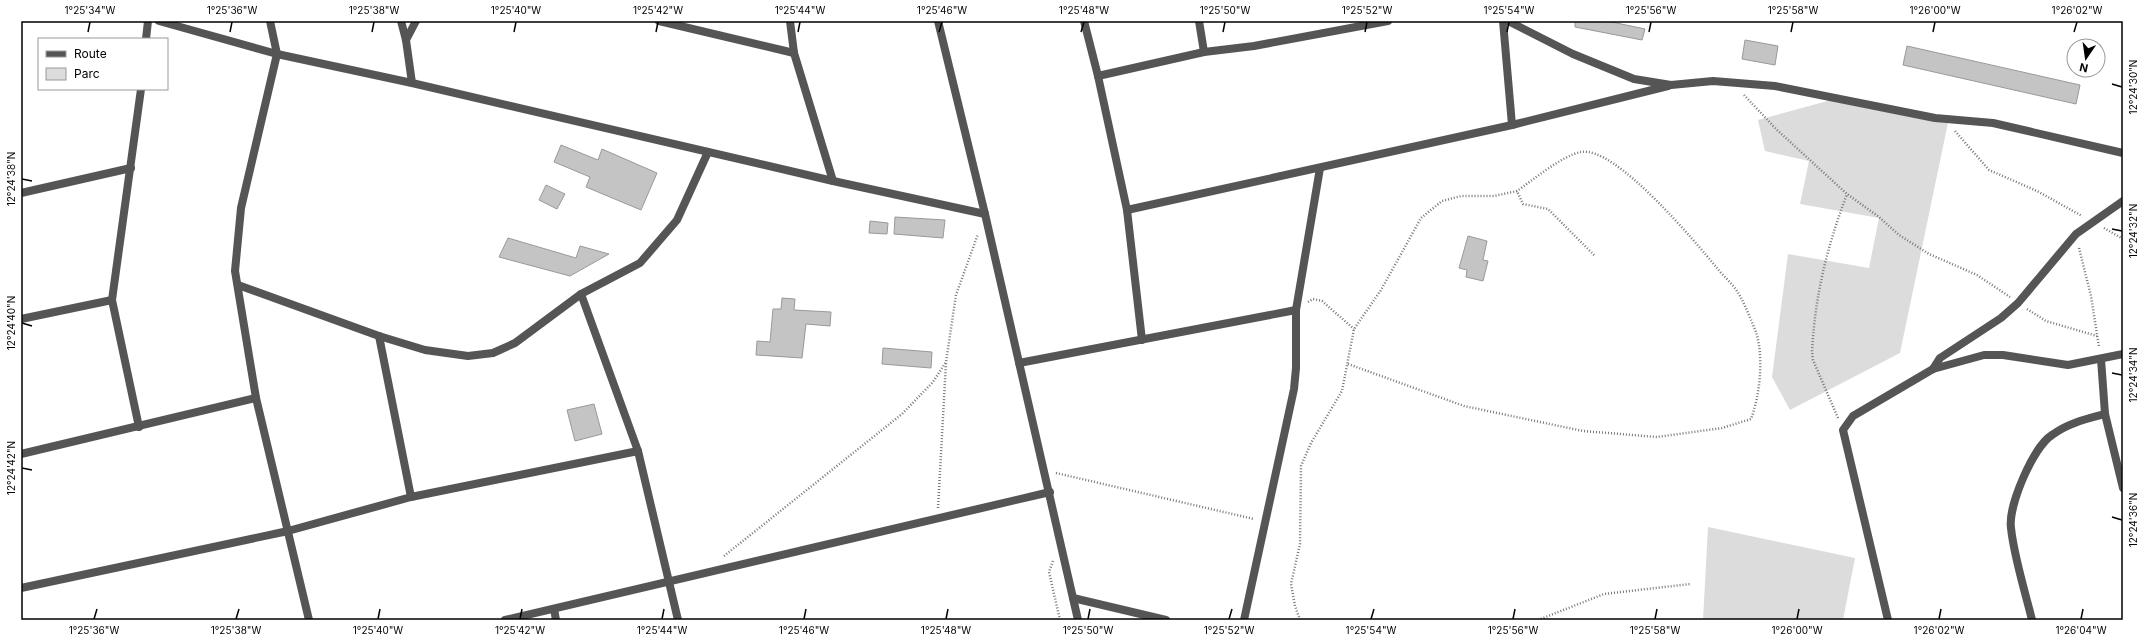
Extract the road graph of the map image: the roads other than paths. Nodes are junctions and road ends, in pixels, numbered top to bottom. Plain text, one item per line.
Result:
1 (148, 21) edge
2 (159, 21) edge
3 (270, 21) edge
4 (401, 21) edge
5 (416, 21) edge
6 (659, 21) edge
7 (790, 21) edge
8 (938, 21) edge
9 (1084, 21) edge
10 (1199, 21) edge
11 (1388, 21) edge
12 (1503, 21) edge
13 (1508, 21) edge
14 (146, 38) edge
15 (406, 40) junction
16 (794, 52) junction
17 (1204, 52) junction
18 (277, 54) junction
19 (1098, 76) junction
20 (412, 83) junction
21 (1671, 85) junction
22 (140, 90) edge
23 (1512, 125) junction
24 (708, 152) junction
25 (2123, 153) edge
26 (131, 168) junction
27 (1320, 168) junction
28 (832, 181) junction
29 (21, 193) edge
30 (2123, 202) edge
31 (1127, 210) junction
32 (985, 214) junction
33 (238, 285) junction
34 (580, 294) junction
35 (112, 300) junction
36 (1296, 310) junction
37 (21, 319) edge
38 (379, 336) junction
39 (1142, 340) junction
40 (2123, 354) edge
41 (2102, 360) junction
42 (1019, 363) junction
43 (1933, 369) junction
44 (256, 398) junction
45 (2105, 414) junction
46 (139, 427) junction
47 (638, 451) junction
48 (21, 454) edge
49 (2121, 469) edge
50 (2123, 488) edge
51 (1050, 492) junction
52 (411, 497) junction
53 (288, 530) junction
54 (670, 582) junction
55 (21, 588) edge
56 (1073, 598) junction
57 (554, 609) junction
58 (309, 620) edge
59 (505, 620) edge
60 (556, 620) edge
61 (678, 620) edge
62 (1078, 620) edge
63 (1166, 620) edge
64 (1244, 620) edge
65 (1888, 620) edge
66 (2032, 620) edge

1 - 14 street
2 - 18 street
3 - 18 street
4 - 15 street
5 - 15 street
6 - 16 street
7 - 16 street
8 - 32 street
9 - 19 street
10 - 17 street
11 - 17 street
12 - 23 street
13 - 21 street
15 - 20 street
16 - 28 street
17 - 19 street
18 - 20 street
18 - 33 street
19 - 31 street
20 - 24 street
21 - 23 street
21 - 25 street
22 - 26 street
23 - 27 street
24 - 28 street
24 - 34 street
26 - 29 street
26 - 35 street
27 - 31 street
27 - 36 street
28 - 32 street
30 - 43 street
31 - 39 street
32 - 42 street
33 - 38 street
33 - 44 street
34 - 38 street
34 - 47 street
35 - 37 street
35 - 46 street
36 - 39 street
36 - 64 street
38 - 52 street
39 - 42 street
40 - 41 street
41 - 43 street
41 - 45 street
42 - 51 street
43 - 65 street
44 - 46 street
44 - 53 street
45 - 49 street
45 - 66 street
46 - 48 street
47 - 52 street
47 - 54 street
49 - 50 street
51 - 54 street
51 - 56 street
52 - 53 street
53 - 55 street
53 - 58 street
54 - 57 street
54 - 61 street
56 - 62 street
56 - 63 street
57 - 59 street
57 - 60 street

